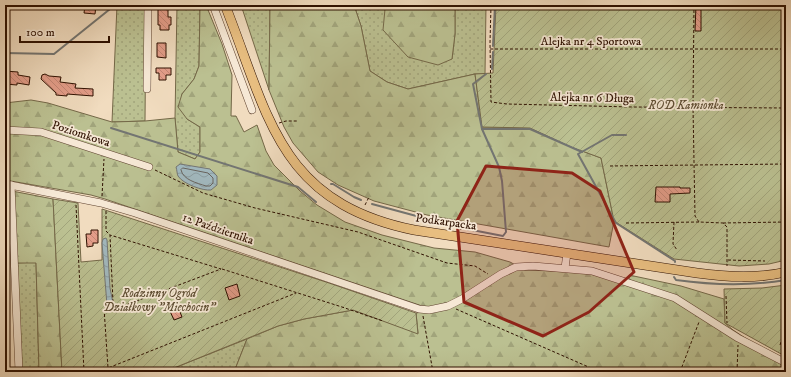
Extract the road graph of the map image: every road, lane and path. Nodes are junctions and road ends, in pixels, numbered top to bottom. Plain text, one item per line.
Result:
1 (148, 5) edge
2 (213, 5) edge
3 (225, 5) edge
4 (490, 5) edge
5 (694, 5) edge
6 (490, 49) junction
7 (693, 49) junction
8 (786, 49) edge
9 (147, 89) dead end
10 (693, 108) junction
11 (786, 108) edge
12 (252, 110) dead end
13 (298, 121) dead end
14 (272, 127) junction
15 (5, 130) edge
16 (105, 153) junction
17 (786, 164) edge
18 (694, 165) junction
19 (610, 166) dead end
20 (149, 167) joint
21 (8, 185) edge
22 (369, 197) dead end
23 (77, 198) junction
24 (104, 204) junction
25 (360, 215) junction
26 (674, 222) junction
27 (700, 222) junction
28 (786, 222) edge
29 (626, 223) dead end
30 (723, 223) junction
31 (110, 235) junction
32 (677, 250) dead end
33 (567, 253) junction
34 (727, 260) junction
35 (765, 261) dead end
36 (727, 266) dead end
37 (565, 268) junction
38 (221, 269) junction
39 (786, 272) edge
40 (495, 278) junction
41 (296, 293) junction
42 (726, 296) dead end
43 (448, 306) junction
44 (118, 308) junction
45 (419, 309) junction
46 (702, 315) junction
47 (383, 321) dead end
48 (786, 326) edge
49 (727, 331) junction
50 (738, 338) junction
51 (780, 345) dead end
52 (786, 363) edge
53 (108, 368) junction
54 (19, 371) edge
55 (84, 372) edge
56 (96, 372) edge
57 (432, 372) edge
58 (600, 372) edge
59 (680, 372) edge
60 (737, 372) edge

1 - 9 street
2 - 12 street
3 - 14 main road, Podkarpacka
4 - 6 path
5 - 7 path
6 - 7 path, Alejka nr 4 Sportowa
6 - 10 path, Alejka nr 6 Długa
7 - 8 path, Alejka nr 4 Sportowa
7 - 10 path
10 - 11 path, Alejka nr 6 Długa
10 - 18 path
13 - 14 path
14 - 25 main road, Podkarpacka
15 - 16 street, Poziomkowa
16 - 20 street, Poziomkowa
16 - 24 path
17 - 18 path
18 - 19 path
18 - 27 path
20 - 40 path
21 - 23 street, 12 Października
21 - 54 street
22 - 25 path
23 - 24 street, 12 Października
23 - 55 path
24 - 31 path
24 - 45 street, 12 Października
25 - 33 main road, Podkarpacka
26 - 27 path
26 - 29 path
26 - 32 path
27 - 30 path
28 - 30 path
30 - 34 path
31 - 38 path
31 - 44 path
33 - 37 street
33 - 39 main road, Podkarpacka
34 - 35 path
34 - 36 path
37 - 40 street
37 - 46 street
38 - 41 path
38 - 44 path
40 - 43 street
41 - 47 path
41 - 53 path
42 - 49 path
43 - 45 street
43 - 58 path
44 - 53 path
45 - 57 path
46 - 49 street
46 - 59 path
48 - 51 path
49 - 50 street
50 - 52 street
50 - 60 path
53 - 56 path

